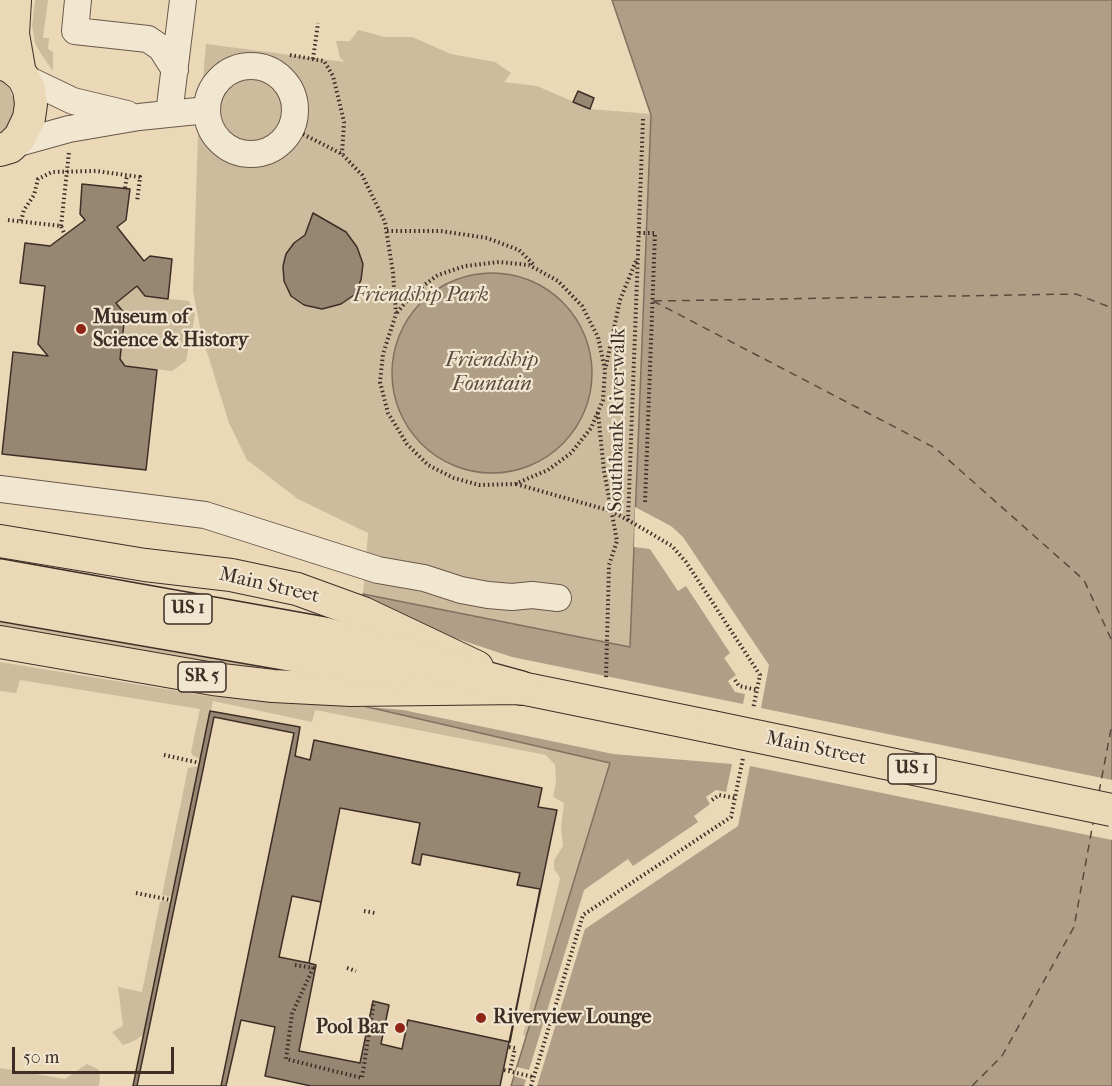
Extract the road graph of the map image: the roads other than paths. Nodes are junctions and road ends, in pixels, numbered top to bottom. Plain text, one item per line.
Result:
1 (15, 0) edge
2 (78, 0) edge
3 (183, 0) edge
4 (175, 70) junction
5 (15, 71) edge
6 (207, 110) junction
7 (169, 114) junction
8 (139, 117) junction
9 (6, 153) edge
10 (0, 489) edge
11 (0, 541) edge
12 (0, 576) edge
13 (558, 598) dead end
14 (22, 599) edge
15 (0, 642) edge
16 (335, 663) junction
17 (520, 688) junction
18 (1112, 810) edge

1 - 5 main road
2 - 4 lane
3 - 4 lane
4 - 7 lane
5 - 8 lane
5 - 9 main road
6 - 6 lane
6 - 7 lane
7 - 8 lane
8 - 9 lane
10 - 13 lane
11 - 17 main road, Main Street
12 - 14 highway, US 1
14 - 16 highway, US 1
15 - 16 main road, Main Street / SR 5
16 - 17 highway, US 1
16 - 17 main road, Main Street / SR 5
17 - 18 main road, Main Street / US 1, bridge

